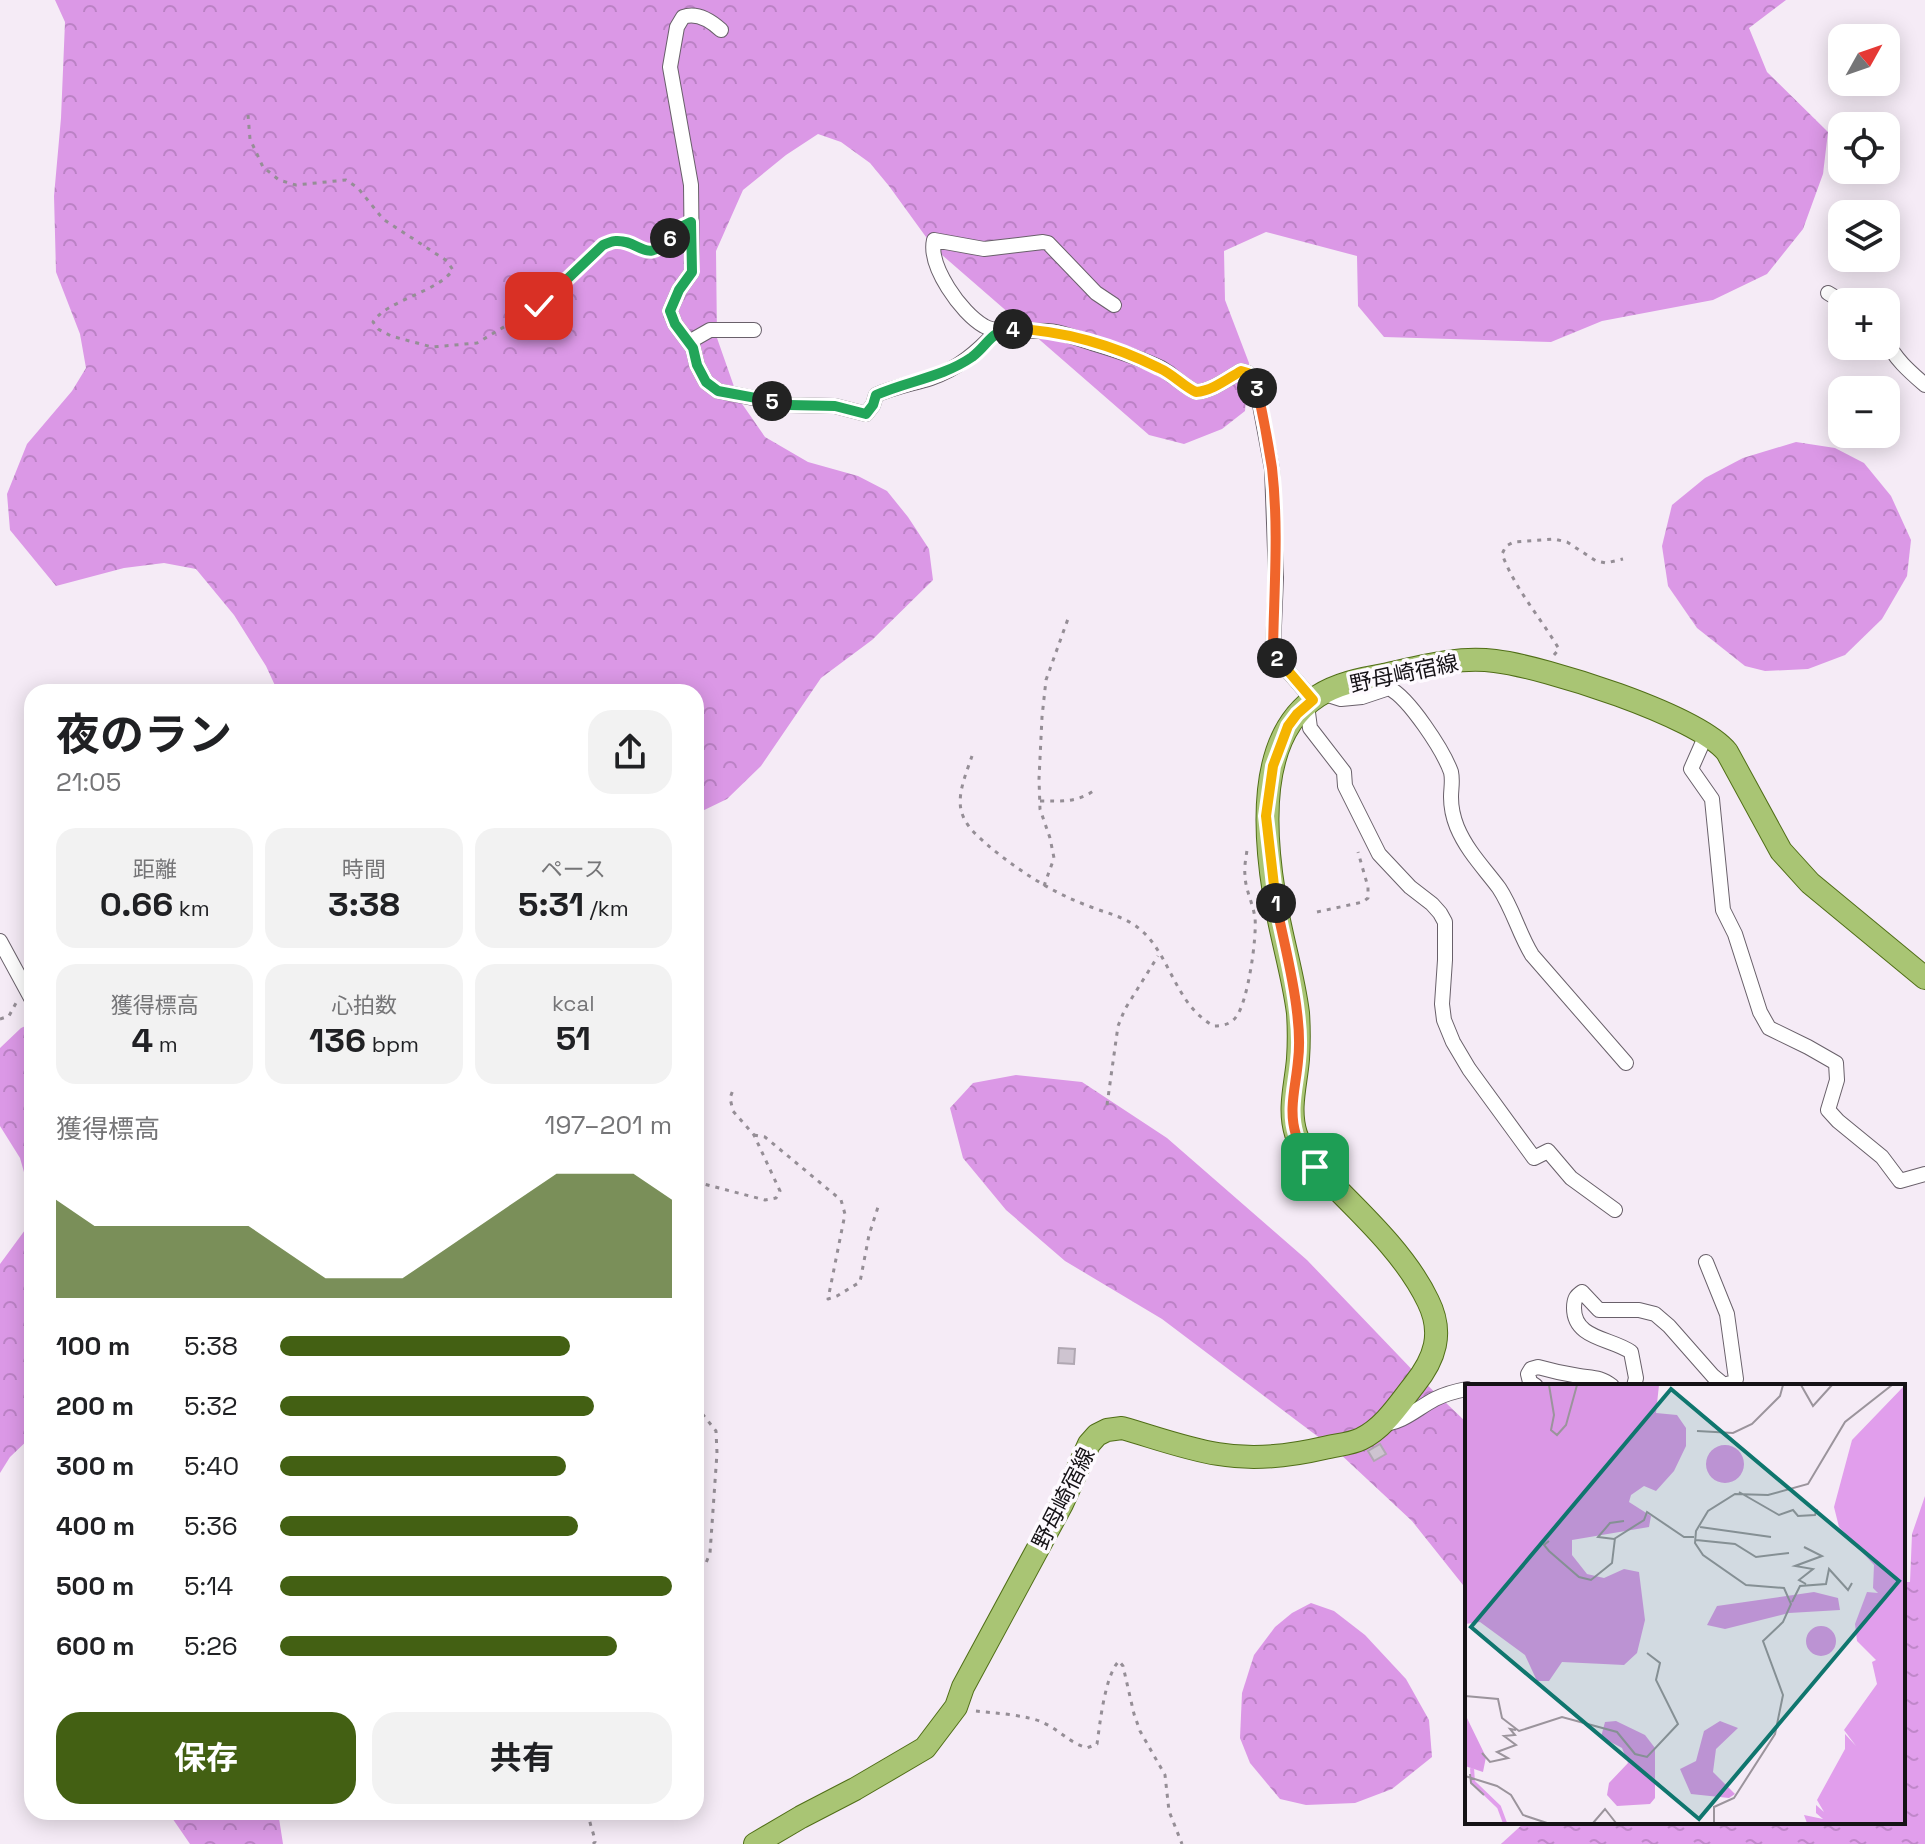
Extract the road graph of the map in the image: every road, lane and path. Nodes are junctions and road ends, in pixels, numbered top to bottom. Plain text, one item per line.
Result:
1 (721, 30) dead end
2 (248, 115) dead end
3 (691, 222) junction
4 (1114, 305) dead end
5 (754, 330) dead end
6 (997, 331) junction
7 (689, 342) junction
8 (1898, 360) edge
9 (1925, 385) edge
10 (1623, 559) dead end
11 (1069, 616) dead end
12 (1524, 665) junction
13 (1314, 699) junction
14 (1706, 735) junction
15 (972, 756) dead end
16 (1095, 790) dead end
17 (1040, 801) junction
18 (1356, 845) dead end
19 (1247, 848) dead end
20 (1044, 886) junction
21 (1317, 912) dead end
22 (0, 941) edge
23 (1159, 955) junction
24 (1925, 978) edge
25 (24, 985) edge
26 (1626, 1063) dead end
27 (734, 1087) dead end
28 (1107, 1105) dead end
29 (754, 1135) junction
30 (1925, 1174) edge
31 (704, 1184) edge
32 (878, 1207) dead end
33 (1615, 1210) dead end
34 (1706, 1262) dead end
35 (1533, 1384) edge
36 (1609, 1384) edge
37 (1634, 1384) edge
38 (1723, 1384) edge
39 (1730, 1384) edge
40 (1465, 1390) edge
41 (704, 1416) edge
42 (1381, 1424) junction
43 (704, 1564) edge
44 (956, 1707) junction
45 (590, 1820) edge
46 (593, 1844) edge
47 (755, 1844) edge
48 (1182, 1844) edge

1 - 3 street
2 - 3 path
3 - 7 street
4 - 6 street
5 - 7 street
6 - 7 street
6 - 13 street
8 - 9 street
10 - 12 path
11 - 17 path
12 - 13 main road, 野母崎宿線
12 - 14 main road, 野母崎宿線
13 - 26 street
13 - 33 street
13 - 42 main road, 野母崎宿線
14 - 24 main road, 野母崎宿線
14 - 30 street
15 - 20 path
16 - 17 path
17 - 20 path
18 - 21 path
19 - 23 path
20 - 23 path
22 - 25 street
23 - 28 path
27 - 29 path
29 - 31 path
29 - 32 path
34 - 39 street
35 - 36 street
37 - 38 street
40 - 42 street
41 - 43 path
42 - 44 main road, 野母崎宿線
44 - 47 main road, 野母崎宿線
44 - 48 path
45 - 46 path

